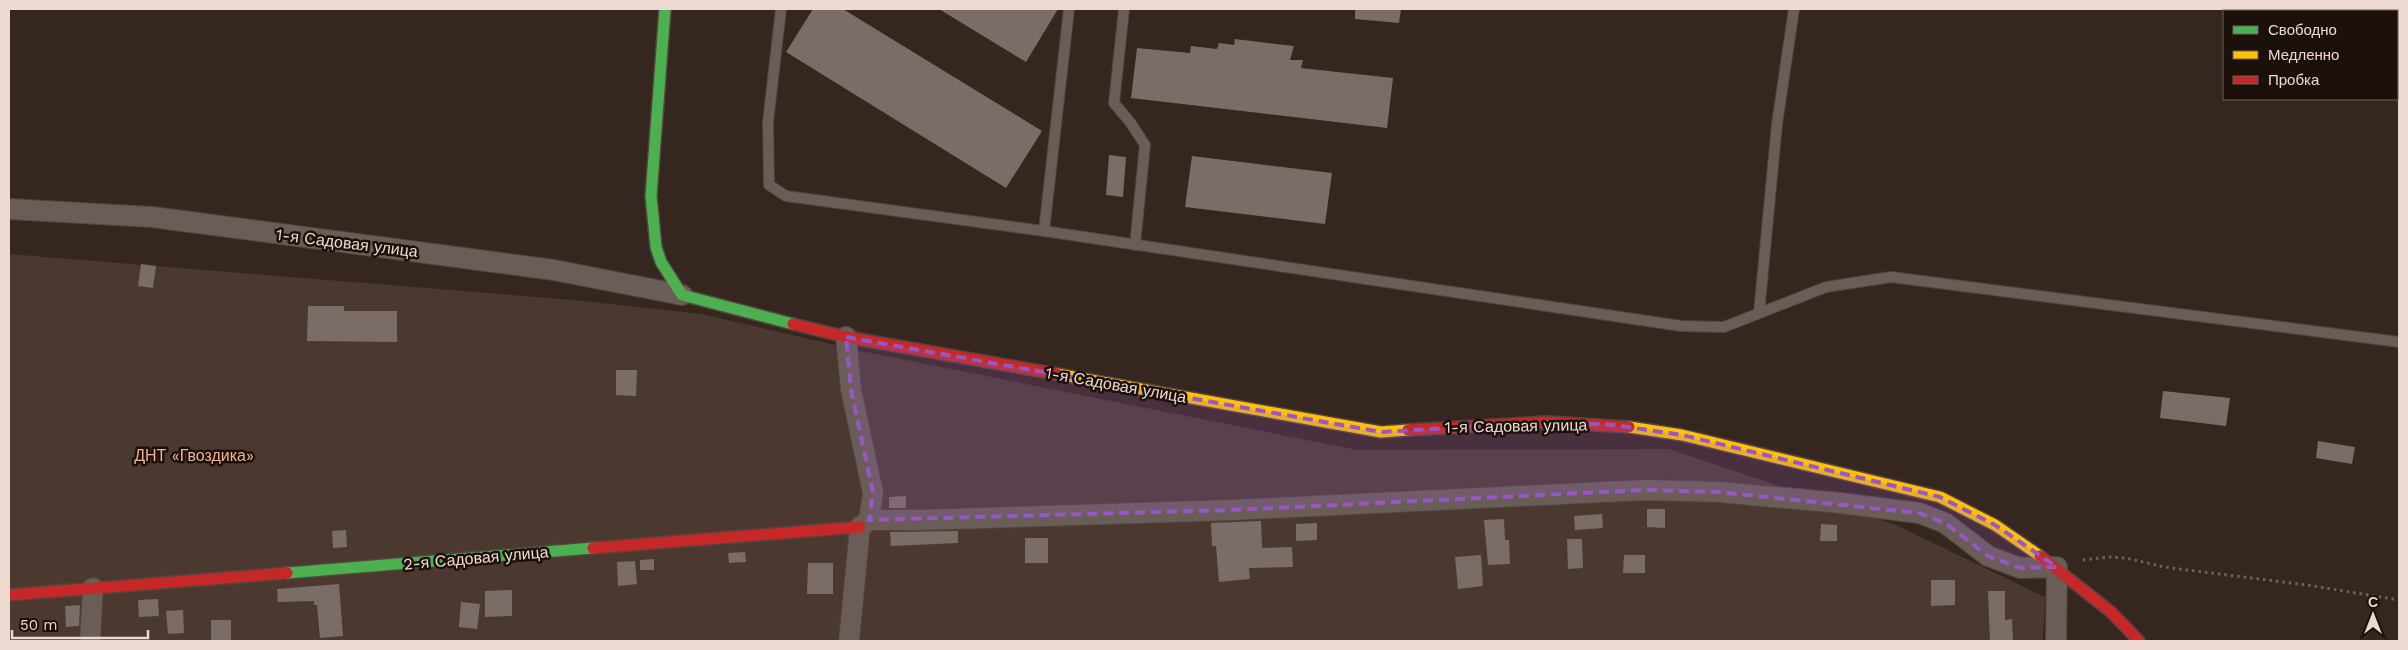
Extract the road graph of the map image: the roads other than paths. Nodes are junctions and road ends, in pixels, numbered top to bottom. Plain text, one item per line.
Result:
1 (665, 9) edge
2 (781, 9) edge
3 (1069, 9) edge
4 (1124, 9) edge
5 (1794, 9) edge
6 (9, 209) edge
7 (1044, 231) junction
8 (1135, 245) junction
9 (682, 295) junction
10 (1760, 313) junction
11 (846, 337) junction
12 (2399, 342) edge
13 (864, 523) junction
14 (2056, 567) junction
15 (93, 588) junction
16 (9, 595) edge
17 (90, 641) edge
18 (849, 641) edge
19 (2056, 641) edge
20 (2139, 641) edge

1 - 9 street
2 - 7 lane
3 - 7 lane
4 - 8 lane
5 - 10 lane
6 - 9 street, 1-я Садовая улица
7 - 8 lane
8 - 10 lane
9 - 11 street, 1-я Садовая улица
10 - 12 lane
11 - 13 street
11 - 14 street, 1-я Садовая улица
13 - 14 street
13 - 15 street, 2-я Садовая улица
13 - 18 street
14 - 19 street
14 - 20 street, 1-я Садовая улица
15 - 16 street, 2-я Садовая улица
15 - 17 street

